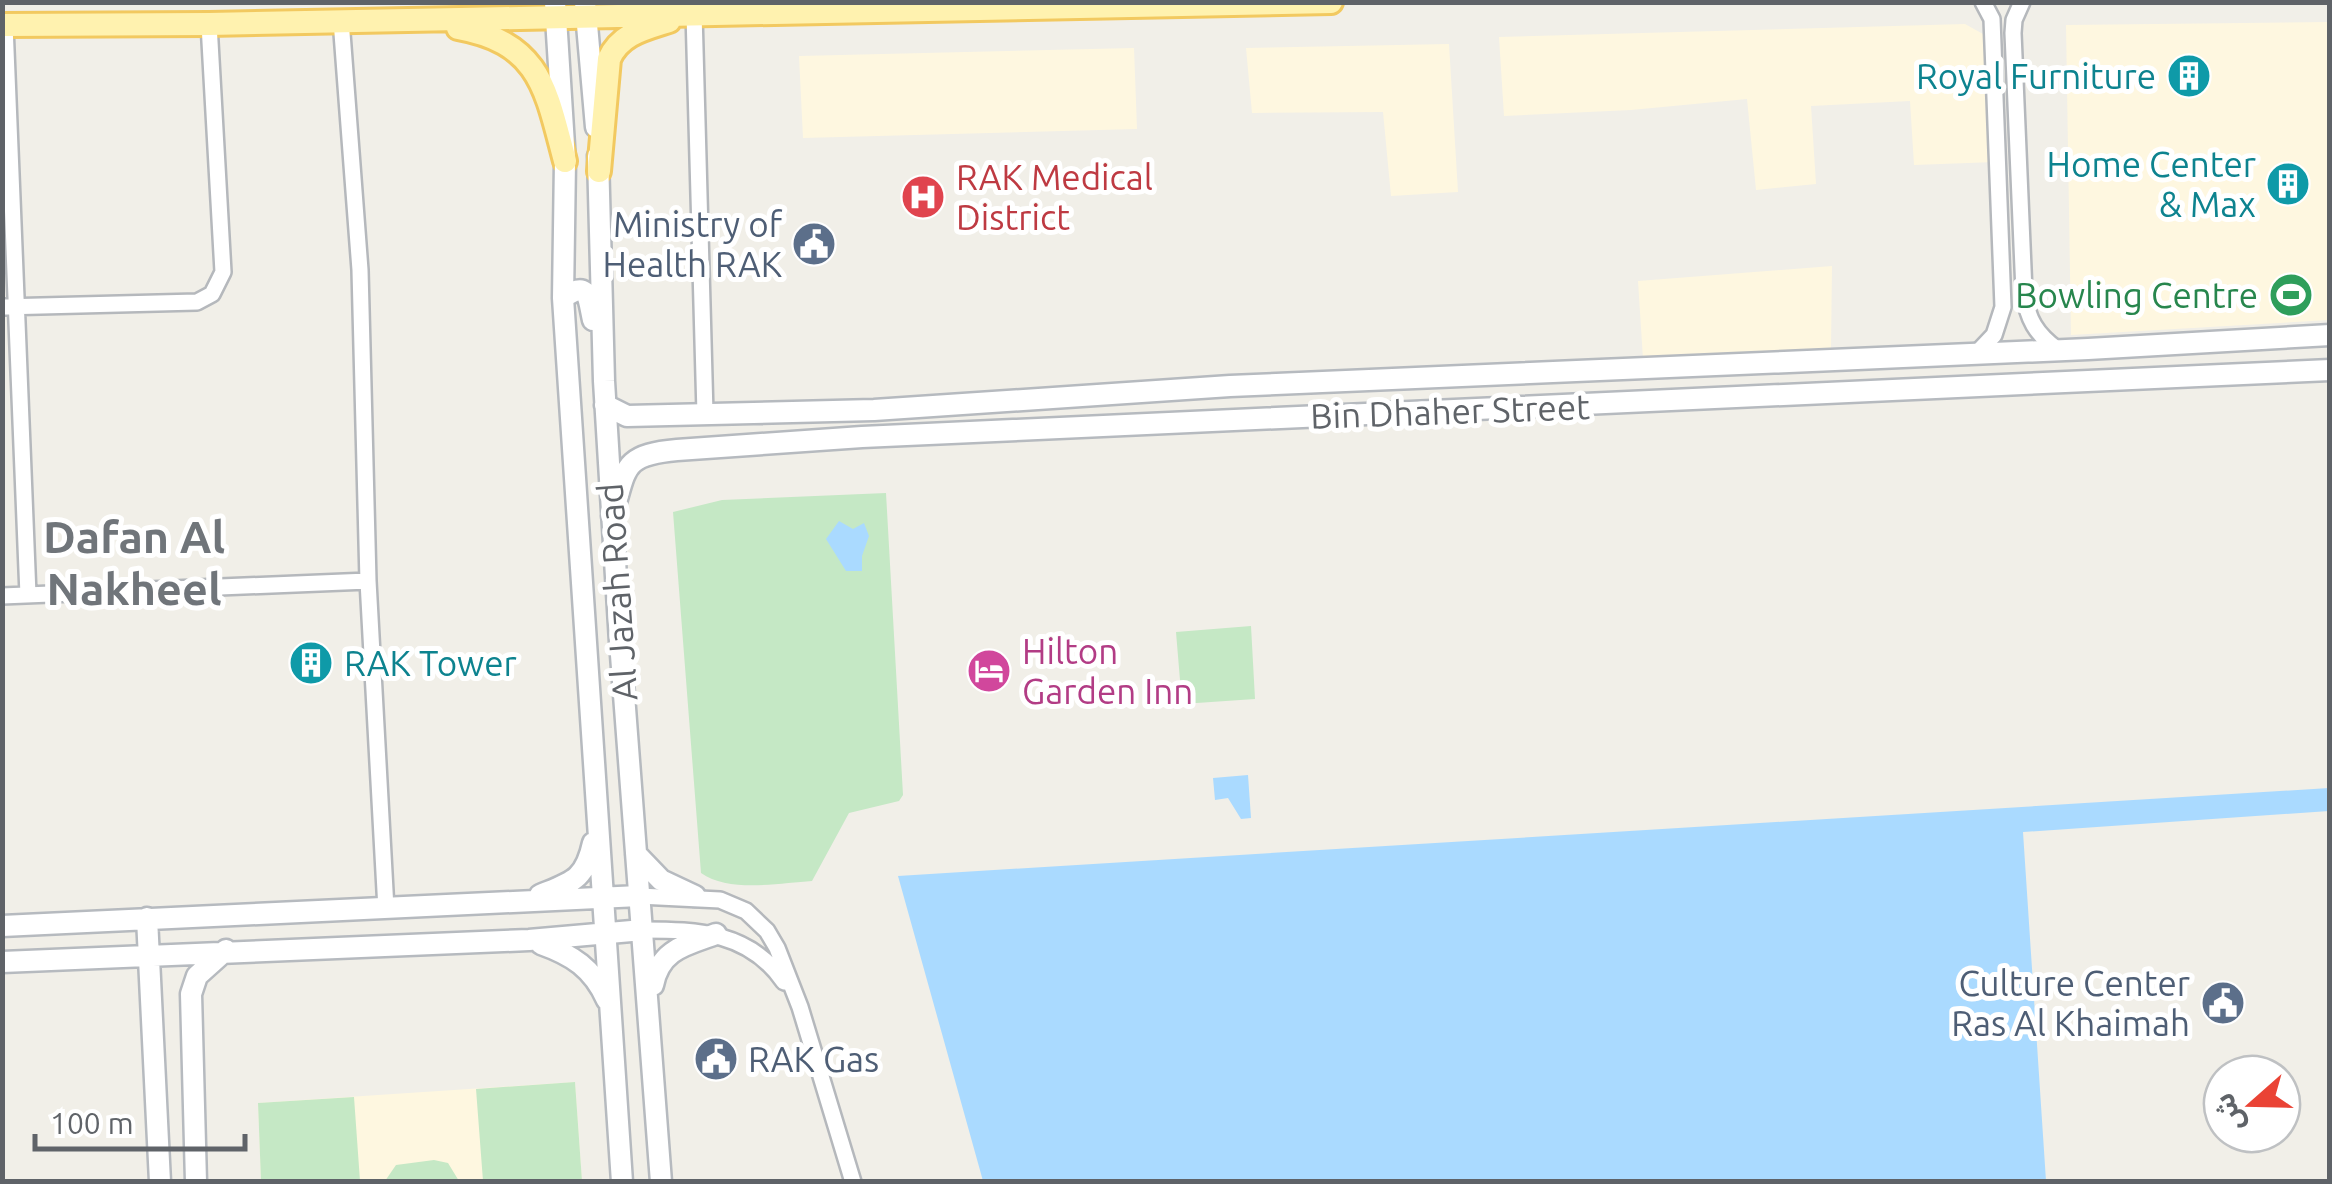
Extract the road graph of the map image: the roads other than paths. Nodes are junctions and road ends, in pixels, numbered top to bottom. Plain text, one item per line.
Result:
1 (1331, 2) edge
2 (1983, 2) edge
3 (2022, 2) edge
4 (586, 9) edge
5 (556, 10) edge
6 (694, 13) junction
7 (341, 20) junction
8 (410, 20) junction
9 (209, 24) junction
10 (4, 25) edge
11 (1992, 28) junction
12 (2013, 33) junction
13 (559, 79) junction
14 (595, 118) junction
15 (566, 161) junction
16 (599, 171) junction
17 (563, 298) junction
18 (10, 307) edge
19 (2003, 307) junction
20 (2026, 313) junction
21 (2330, 334) edge
22 (2237, 340) junction
23 (2058, 350) junction
24 (1976, 354) junction
25 (2330, 370) edge
26 (2184, 375) junction
27 (604, 381) junction
28 (1369, 381) junction
29 (991, 403) junction
30 (605, 405) junction
31 (836, 411) junction
32 (706, 414) junction
33 (1282, 418) junction
34 (893, 436) junction
35 (700, 448) junction
36 (612, 516) junction
37 (368, 580) junction
38 (28, 595) junction
39 (2, 596) edge
40 (597, 821) junction
41 (636, 854) junction
42 (639, 896) junction
43 (695, 896) junction
44 (602, 897) junction
45 (526, 900) junction
46 (728, 902) junction
47 (386, 909) junction
48 (148, 918) junction
49 (2, 926) edge
50 (643, 930) junction
51 (604, 934) junction
52 (716, 934) junction
53 (529, 940) junction
54 (226, 950) junction
55 (149, 954) junction
56 (98, 957) junction
57 (2, 962) edge
58 (150, 987) junction
59 (649, 1002) junction
60 (800, 1007) junction
61 (610, 1012) junction
62 (152, 1025) junction
63 (192, 1107) junction
64 (160, 1182) edge
65 (196, 1182) edge
66 (622, 1182) edge
67 (660, 1182) edge
68 (853, 1182) edge

1 - 6 main road
2 - 11 street
3 - 12 street
4 - 5 main road
4 - 6 main road
4 - 14 street, Al Jazah Road
5 - 8 main road
5 - 13 street, Al Jazah Road
6 - 16 main road
6 - 32 street
7 - 8 main road
7 - 9 main road
7 - 37 street
8 - 15 main road
9 - 10 main road
9 - 18 street
10 - 18 street
11 - 12 street
11 - 19 street
12 - 20 street
13 - 14 street
13 - 15 street, Al Jazah Road
14 - 16 street, Al Jazah Road
15 - 17 street, Al Jazah Road
16 - 27 street, Al Jazah Road
17 - 27 street
17 - 40 street, Al Jazah Road
18 - 38 street
19 - 20 street
19 - 24 street
20 - 23 street
21 - 22 street, Bin Dhaher Street
22 - 23 street, Bin Dhaher Street
22 - 26 street
23 - 24 street, Bin Dhaher Street
24 - 28 street, Bin Dhaher Street
25 - 26 street, Bin Dhaher Street
26 - 33 street, Bin Dhaher Street
27 - 30 street, Al Jazah Road
28 - 29 street, Bin Dhaher Street
28 - 33 street
29 - 31 street, Bin Dhaher Street
29 - 34 street
30 - 32 street, Bin Dhaher Street
30 - 36 street, Al Jazah Road
31 - 32 street, Bin Dhaher Street
31 - 35 street
33 - 34 street, Bin Dhaher Street
34 - 35 street, Bin Dhaher Street
35 - 36 street, Bin Dhaher Street
36 - 41 street, Al Jazah Road
37 - 38 street
37 - 47 street
38 - 39 street
40 - 44 street, Al Jazah Road
40 - 45 street
41 - 42 street, Al Jazah Road
41 - 43 street
42 - 43 street
42 - 44 street
42 - 50 street, Al Jazah Road
43 - 46 street
44 - 45 street
44 - 51 street, Al Jazah Road
45 - 47 street
46 - 52 street
46 - 60 street
47 - 48 street
48 - 49 street
48 - 55 street
50 - 51 street
50 - 52 street
50 - 59 street, Al Jazah Road
51 - 53 street
51 - 61 street, Al Jazah Road
52 - 59 street
52 - 60 street
53 - 54 street
53 - 61 street
54 - 55 street
54 - 63 street
55 - 56 street
55 - 58 street
56 - 57 street
56 - 58 street
58 - 62 street
59 - 67 street, Al Jazah Road
60 - 68 street
61 - 66 street, Al Jazah Road
62 - 63 street
62 - 64 street
63 - 65 street

